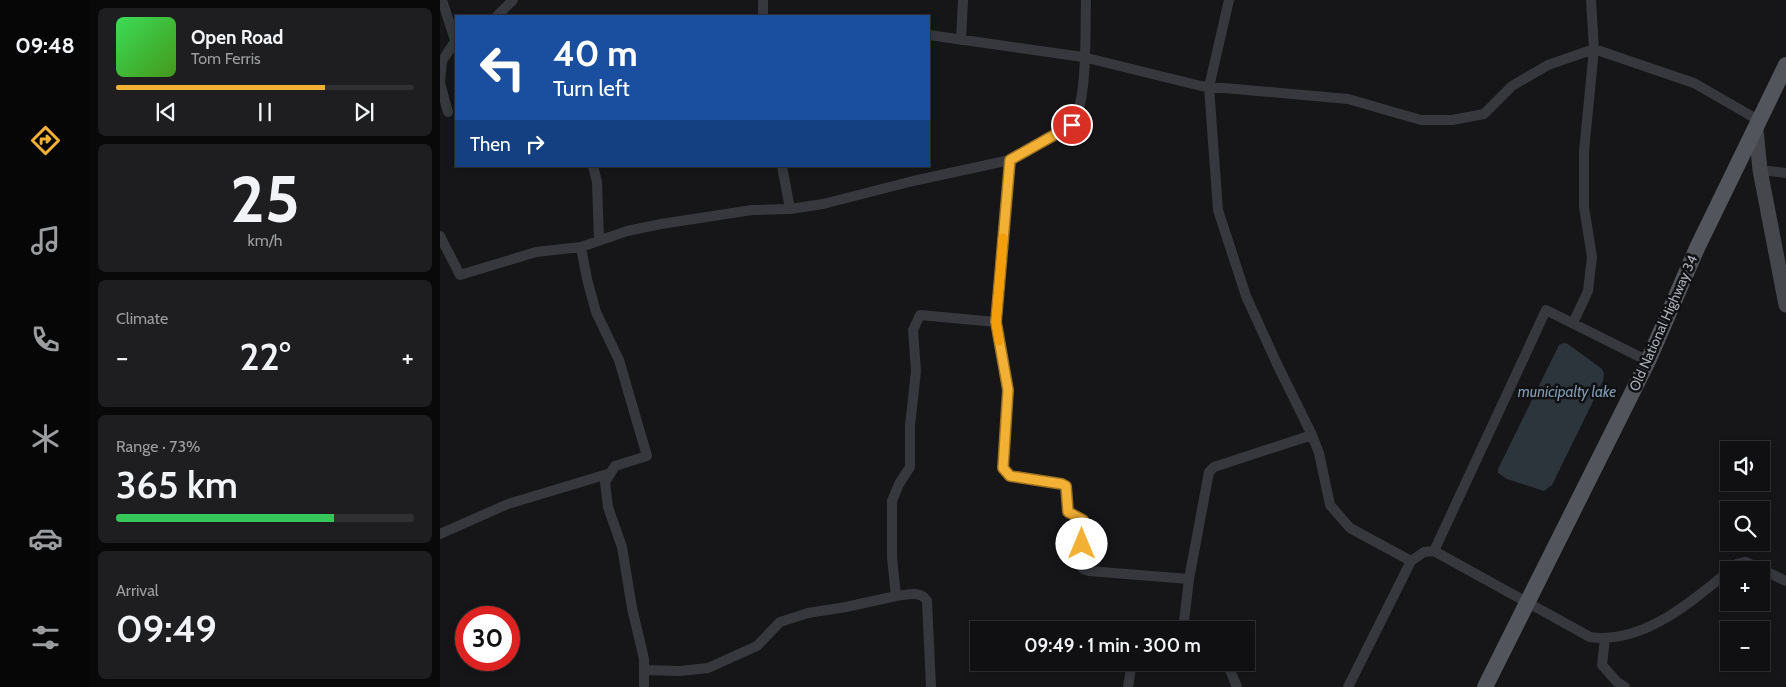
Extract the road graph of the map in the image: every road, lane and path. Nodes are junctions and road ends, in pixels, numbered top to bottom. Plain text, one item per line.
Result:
1 (442, 0) edge
2 (512, 0) edge
3 (763, 0) edge
4 (963, 0) edge
5 (1086, 0) edge
6 (1229, 0) edge
7 (1591, 0) edge
8 (498, 15) edge
9 (763, 15) edge
10 (930, 35) edge
11 (455, 37) edge
12 (961, 40) junction
13 (455, 42) edge
14 (1594, 49) junction
15 (1084, 57) junction
16 (1786, 65) edge
17 (440, 82) edge
18 (1208, 87) junction
19 (448, 112) edge
20 (1758, 125) junction
21 (1010, 160) junction
22 (593, 167) edge
23 (782, 167) edge
24 (1760, 170) junction
25 (1786, 174) edge
26 (790, 209) junction
27 (440, 236) edge
28 (599, 240) junction
29 (581, 247) junction
30 (1786, 305) edge
31 (996, 322) junction
32 (1573, 324) junction
33 (1648, 361) junction
34 (1312, 435) junction
35 (611, 473) junction
36 (440, 534) edge
37 (1434, 551) junction
38 (1411, 561) junction
39 (1770, 573) edge
40 (1720, 577) edge
41 (1189, 579) junction
42 (1786, 581) edge
43 (896, 596) junction
44 (1527, 602) junction
45 (1184, 621) edge
46 (1605, 638) junction
47 (644, 670) junction
48 (1131, 671) edge
49 (1230, 671) edge
50 (644, 687) edge
51 (930, 687) edge
52 (1128, 687) edge
53 (1237, 687) edge
54 (1348, 687) edge
55 (1485, 687) edge
56 (1625, 687) edge

1 - 11 street
2 - 8 street
3 - 9 street
4 - 12 street
5 - 15 street
6 - 18 street
7 - 14 street
10 - 12 street
12 - 15 street
13 - 17 street
14 - 18 street
14 - 20 street
14 - 32 street
15 - 18 street
15 - 21 street
16 - 20 main road, Old National Highway 34
17 - 19 street
18 - 34 street
20 - 24 main road
20 - 33 main road, Old National Highway 34
21 - 26 street
21 - 31 street
22 - 28 street
23 - 26 street
24 - 25 street
24 - 30 main road
26 - 28 street
27 - 29 street
28 - 29 street
29 - 35 street
31 - 41 street
31 - 43 street
32 - 33 street
32 - 37 street
33 - 44 main road, Old National Highway 34
34 - 38 street
34 - 41 street
35 - 36 street
35 - 47 street
37 - 38 street
37 - 44 street
38 - 54 street
39 - 42 street
40 - 46 street
41 - 45 street
43 - 47 street
43 - 51 street
44 - 46 street
44 - 55 main road, Old National Highway 34
46 - 56 street
47 - 50 street
48 - 52 street
49 - 53 street

